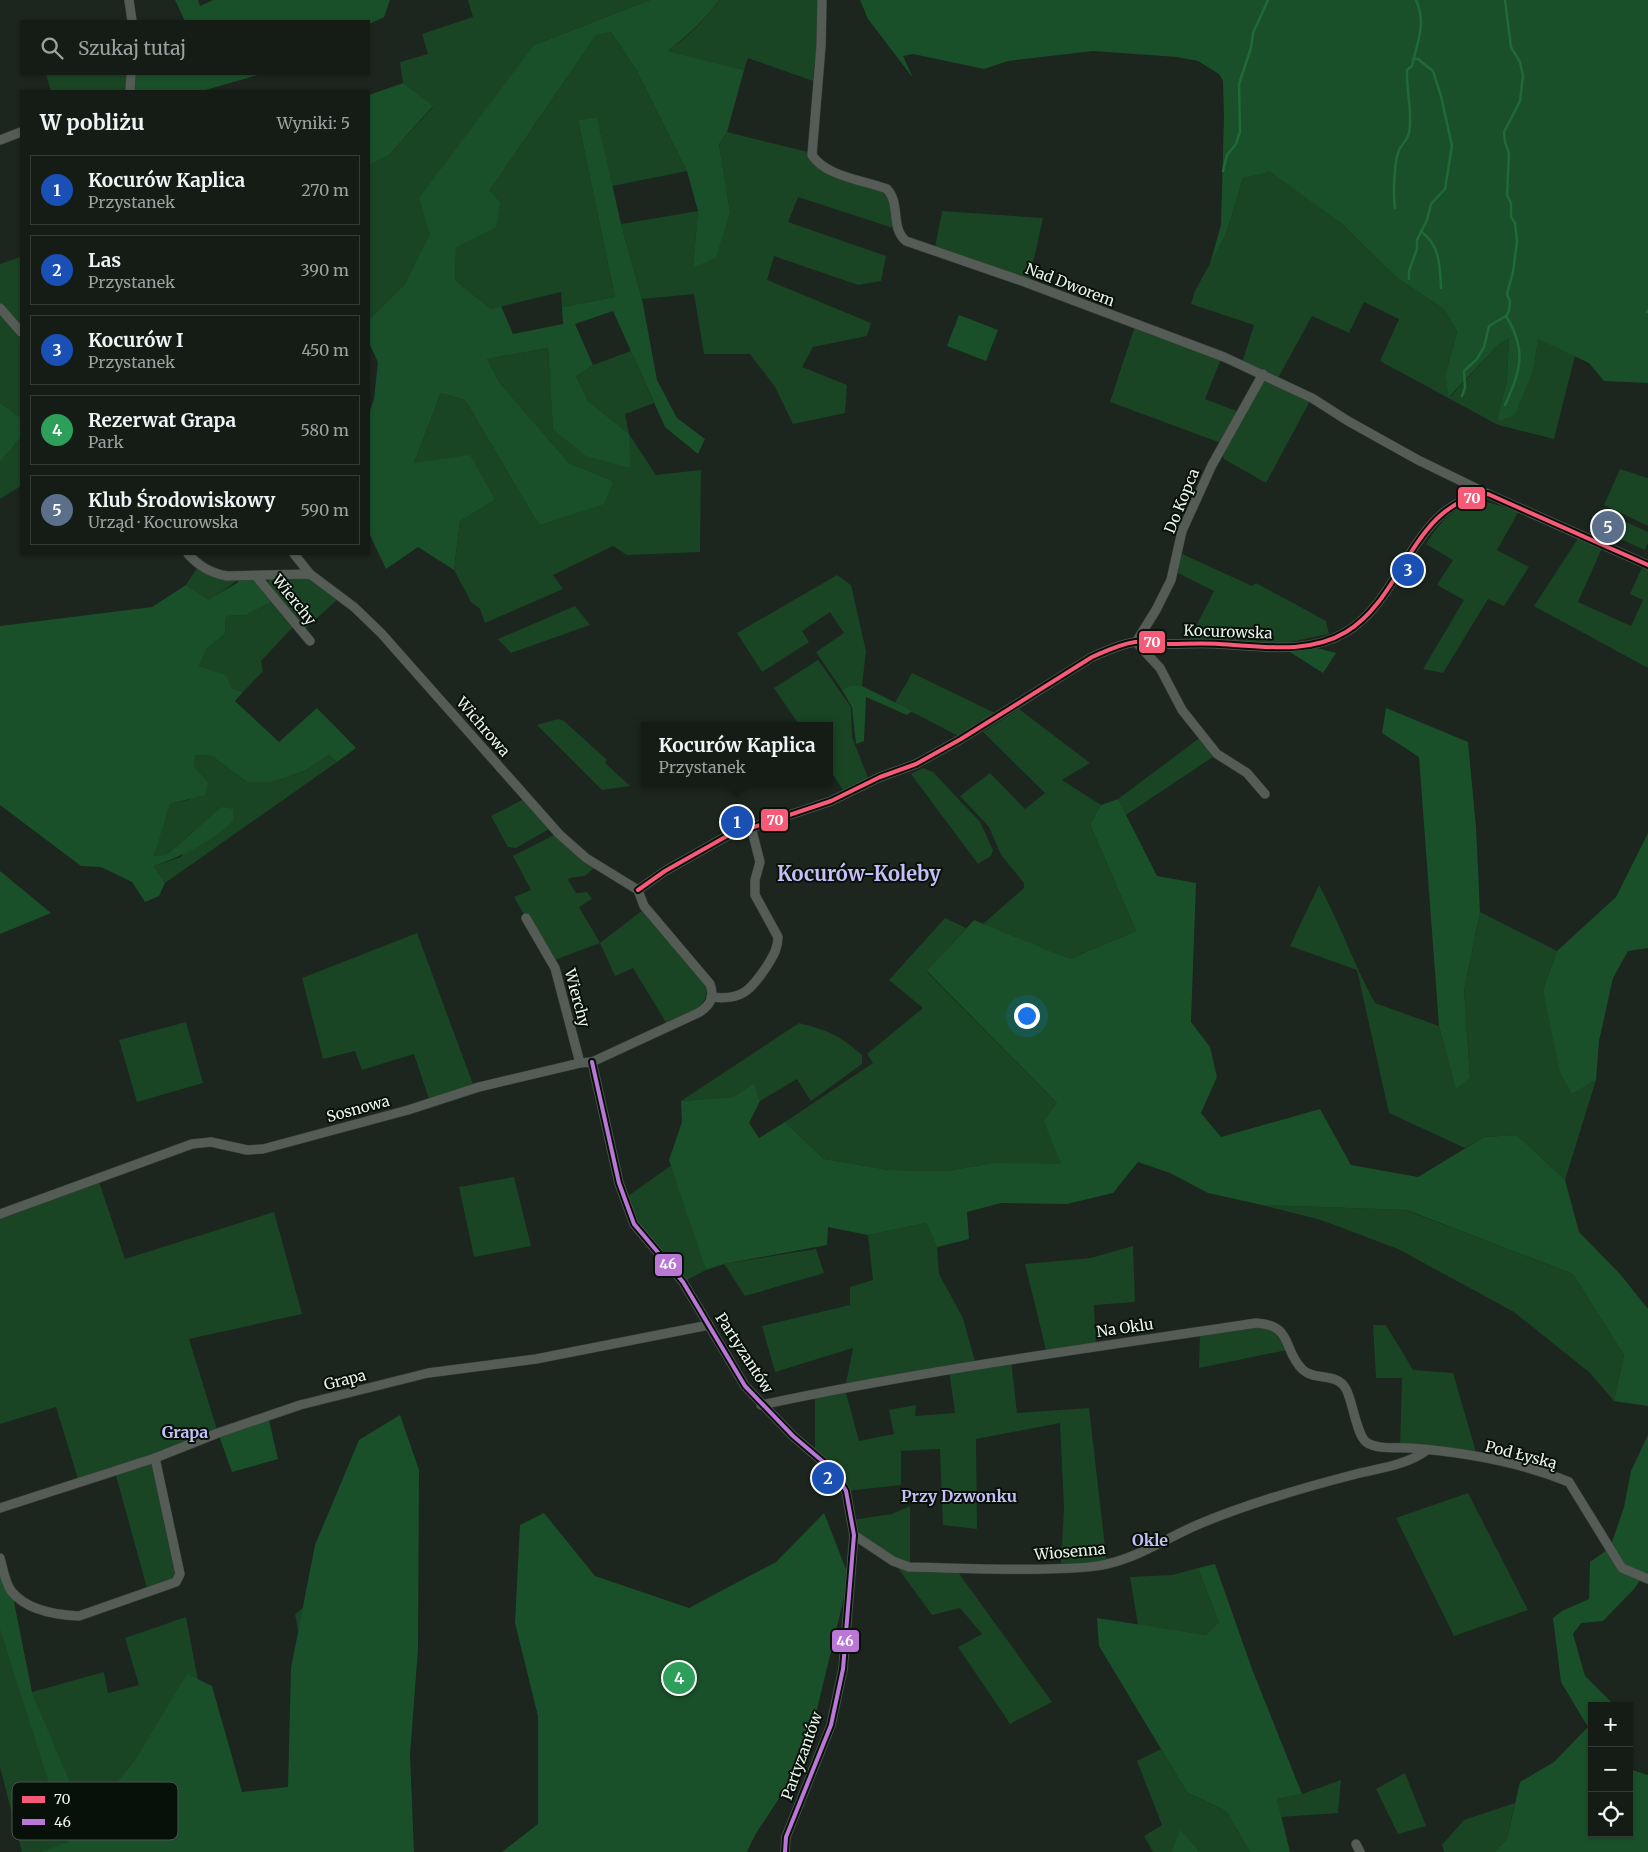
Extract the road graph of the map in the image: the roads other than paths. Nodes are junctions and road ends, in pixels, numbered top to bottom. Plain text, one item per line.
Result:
1 (129, 0) edge
2 (822, 0) edge
3 (132, 20) edge
4 (131, 75) edge
5 (130, 90) edge
6 (20, 132) edge
7 (0, 140) edge
8 (0, 308) edge
9 (20, 331) edge
10 (1263, 374) junction
11 (1488, 494) junction
12 (189, 555) edge
13 (295, 555) edge
14 (1648, 565) edge
15 (310, 574) junction
16 (256, 576) junction
17 (310, 641) dead end
18 (1136, 642) junction
19 (1265, 794) dead end
20 (751, 827) junction
21 (638, 890) junction
22 (526, 918) dead end
23 (712, 997) junction
24 (592, 1062) junction
25 (580, 1063) junction
26 (0, 1214) edge
27 (709, 1325) junction
28 (761, 1405) junction
29 (1427, 1450) junction
30 (155, 1458) junction
31 (0, 1508) edge
32 (854, 1535) junction
33 (0, 1558) edge
34 (1648, 1579) edge
35 (785, 1852) edge

1 - 3 street
2 - 10 street, Nad Dworem
4 - 5 street
6 - 7 street
8 - 9 street
10 - 11 street, Nad Dworem
10 - 18 street, Do Kopca
11 - 14 street
11 - 18 street, Kocurowska
12 - 16 street
13 - 15 street, Wichrowa
15 - 16 street
15 - 21 street, Wichrowa
16 - 17 street, Wierchy
18 - 19 street
18 - 20 street, Kocurowska
20 - 21 street, Kocurowska
20 - 23 street
21 - 23 street
22 - 25 street, Wierchy
23 - 24 street, Sosnowa
24 - 25 street, Sosnowa
24 - 27 street, Partyzantów
25 - 26 street, Sosnowa
27 - 28 street, Partyzantów
27 - 30 street, Grapa
28 - 29 street, Na Oklu
28 - 32 street, Partyzantów
29 - 32 street, Wiosenna
29 - 34 street, Pod Łyską
30 - 31 street, Grapa
30 - 33 street
32 - 35 street, Partyzantów

